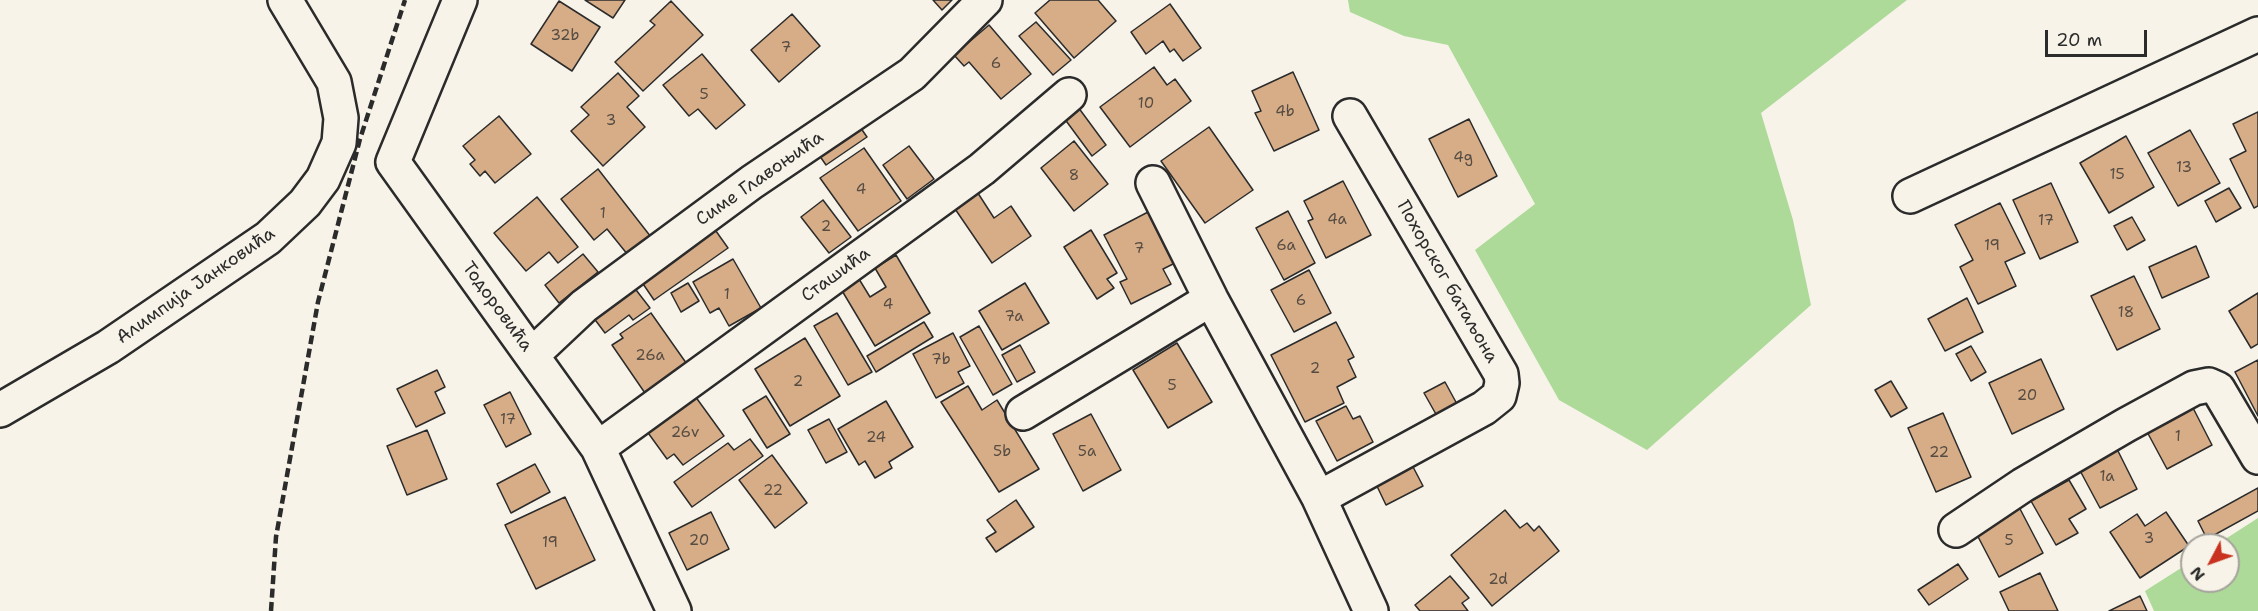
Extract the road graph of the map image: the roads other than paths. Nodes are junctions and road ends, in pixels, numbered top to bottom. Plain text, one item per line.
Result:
1 (285, 0) edge
2 (460, 0) edge
3 (985, 0) edge
4 (2258, 34) edge
5 (1069, 95) dead end
6 (1350, 116) dead end
7 (1153, 183) dead end
8 (1910, 196) dead end
9 (1211, 299) junction
10 (532, 355) junction
11 (0, 410) edge
12 (1023, 413) dead end
13 (598, 448) junction
14 (2258, 457) edge
15 (1319, 498) junction
16 (1956, 530) dead end
17 (674, 611) edge
18 (1371, 611) edge

1 - 11 street, Алимпија Јанковића
2 - 10 street, Тодоровића
3 - 10 street, Симе Главоњића
4 - 8 street
5 - 13 street, Сташића
6 - 15 street, Похорског батаљона
7 - 9 street
9 - 12 street
9 - 15 street
10 - 13 street, Тодоровића
13 - 17 street, Тодоровића
14 - 16 street
15 - 18 street

